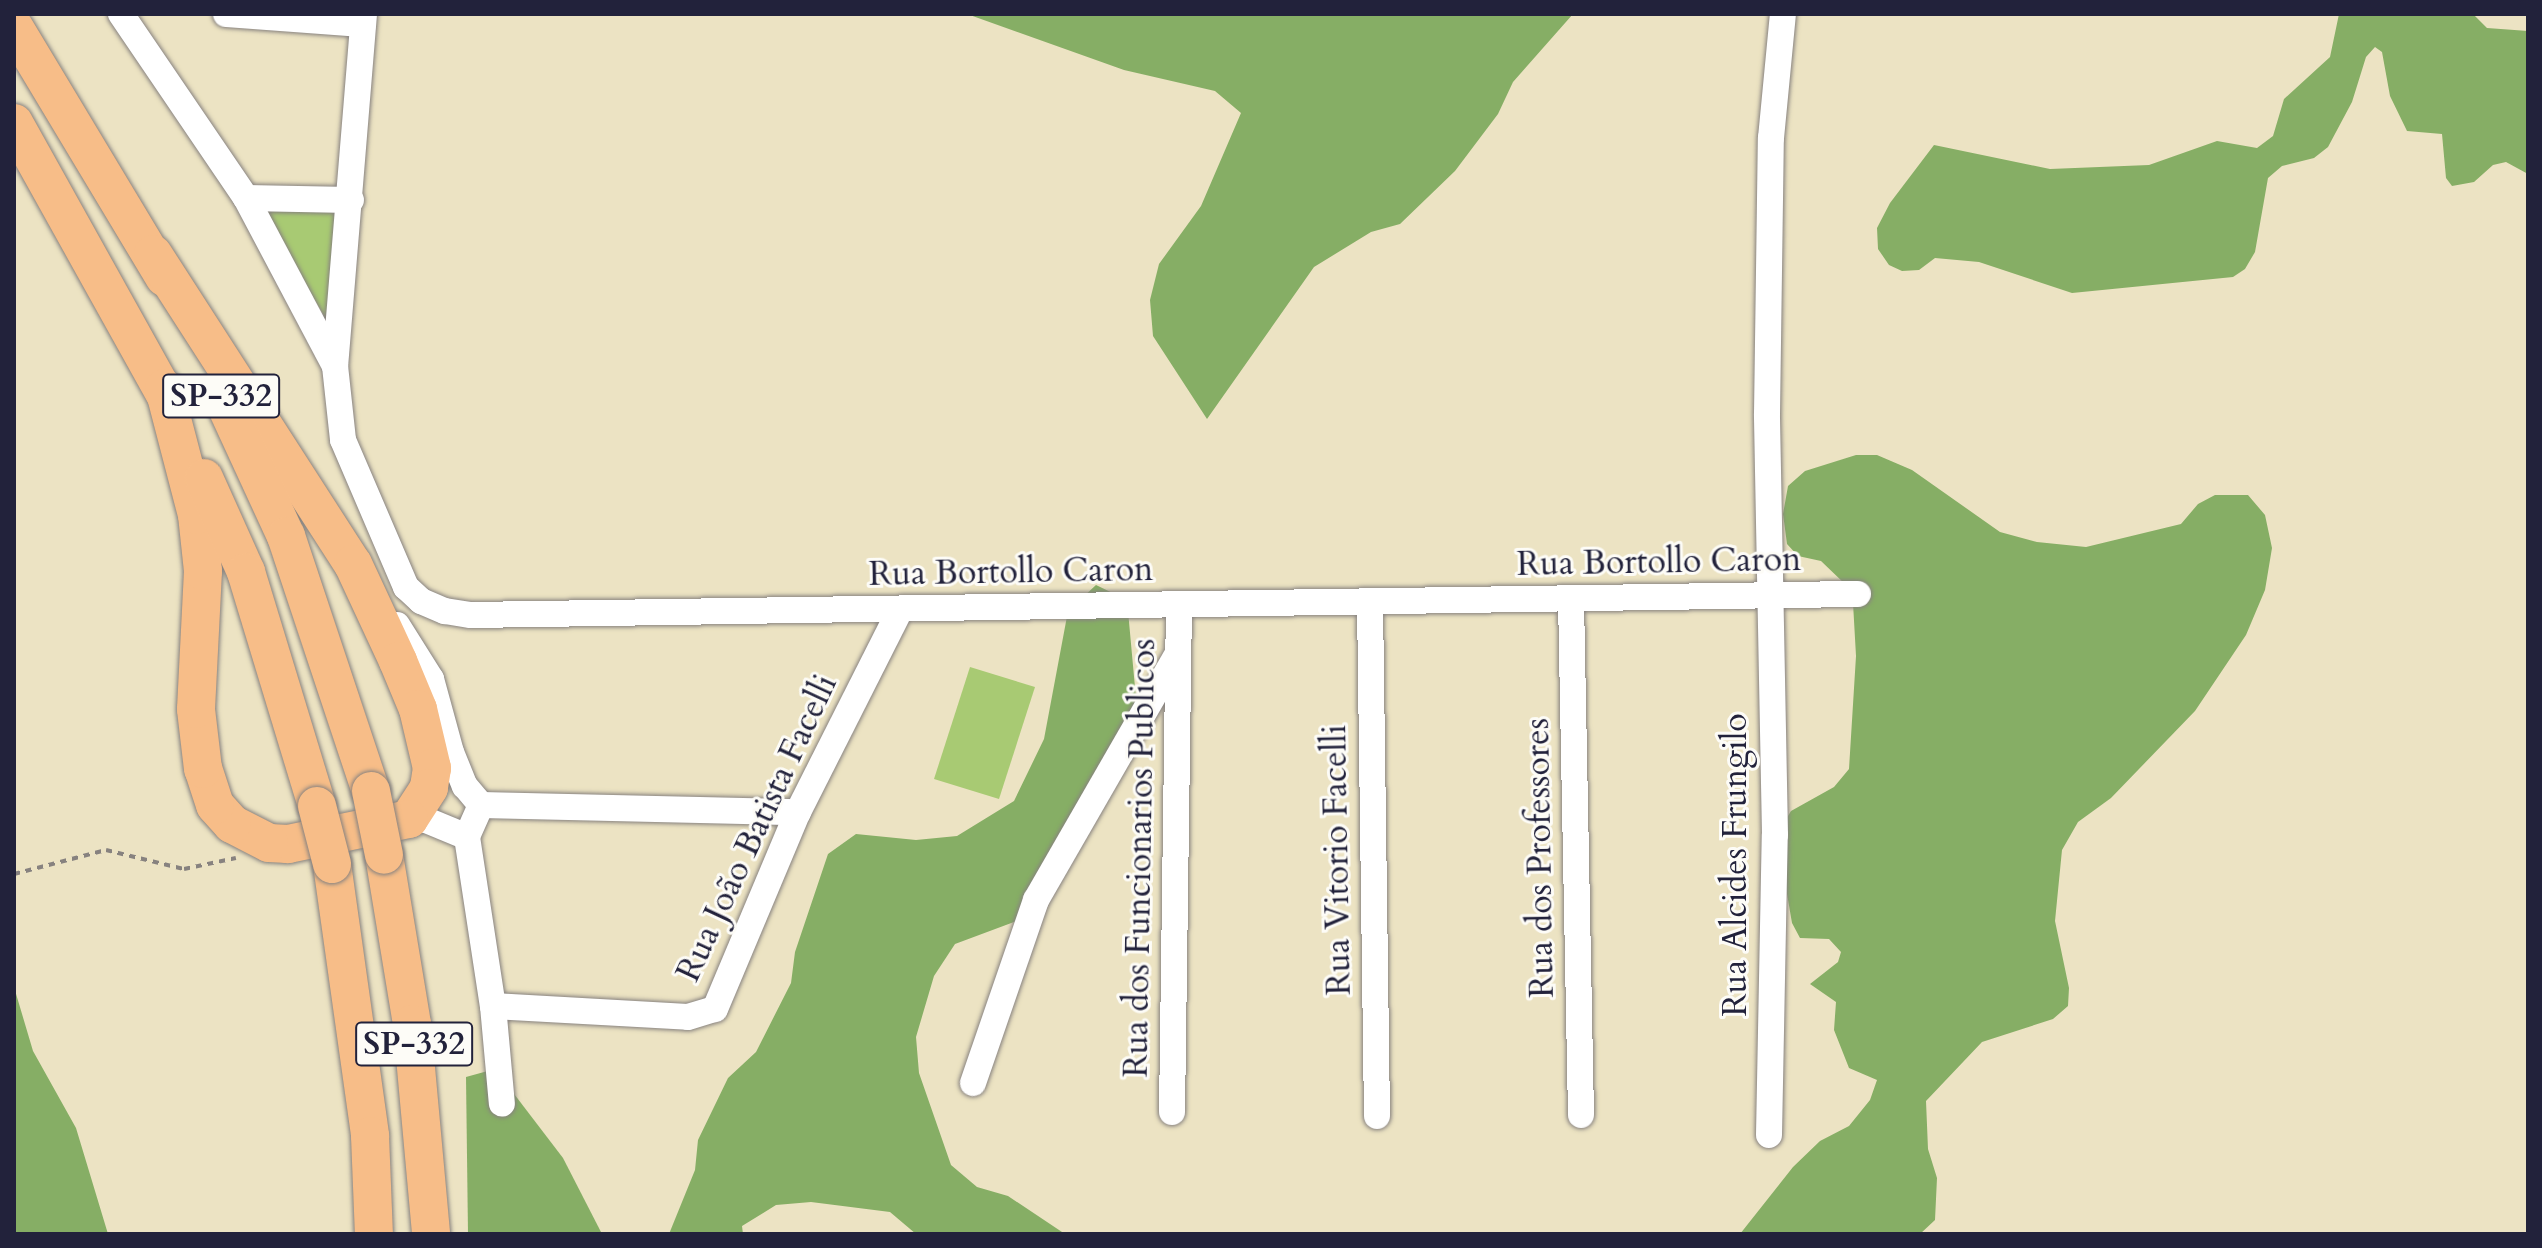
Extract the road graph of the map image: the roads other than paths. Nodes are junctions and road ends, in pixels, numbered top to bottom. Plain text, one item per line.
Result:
1 (121, 14) edge
2 (226, 14) edge
3 (1783, 14) edge
4 (364, 19) edge
5 (14, 27) edge
6 (14, 123) edge
7 (246, 198) junction
8 (351, 200) junction
9 (153, 254) junction
10 (335, 366) junction
11 (164, 388) junction
12 (353, 564) junction
13 (1858, 594) dead end
14 (1771, 596) junction
15 (1571, 599) junction
16 (1370, 602) junction
17 (1179, 605) junction
18 (900, 610) junction
19 (1178, 652) junction
20 (481, 805) junction
21 (798, 812) junction
22 (409, 819) junction
23 (467, 837) junction
24 (493, 1006) junction
25 (973, 1083) dead end
26 (502, 1104) dead end
27 (1172, 1112) dead end
28 (1581, 1115) dead end
29 (1377, 1116) dead end
30 (1769, 1135) dead end
31 (374, 1234) edge
32 (431, 1234) edge

1 - 7 street
2 - 4 street
3 - 14 street, Rua Alcides Frungilo
4 - 8 street
5 - 9 highway, SP-332
6 - 11 highway, SP-332
7 - 8 street
7 - 10 street
8 - 10 street
9 - 12 highway
9 - 32 highway, SP-332, bridge
10 - 18 street, Rua Bortollo Caron
11 - 22 highway
11 - 31 highway, SP-332, bridge
12 - 20 street
12 - 22 highway
13 - 14 street, Rua Bortollo Caron
14 - 15 street, Rua Bortollo Caron
14 - 30 street, Rua Alcides Frungilo
15 - 16 street, Rua Bortollo Caron
15 - 28 street, Rua dos Professores
16 - 17 street, Rua Bortollo Caron
16 - 29 street, Rua Vitorio Facelli
17 - 18 street, Rua Bortollo Caron
17 - 19 street, Rua dos Funcionarios Publicos
18 - 21 street, Rua João Batista Facelli
19 - 25 street
19 - 27 street, Rua dos Funcionarios Publicos
20 - 21 street
20 - 23 street
21 - 24 street, Rua João Batista Facelli
22 - 23 street
23 - 24 street
24 - 26 street

